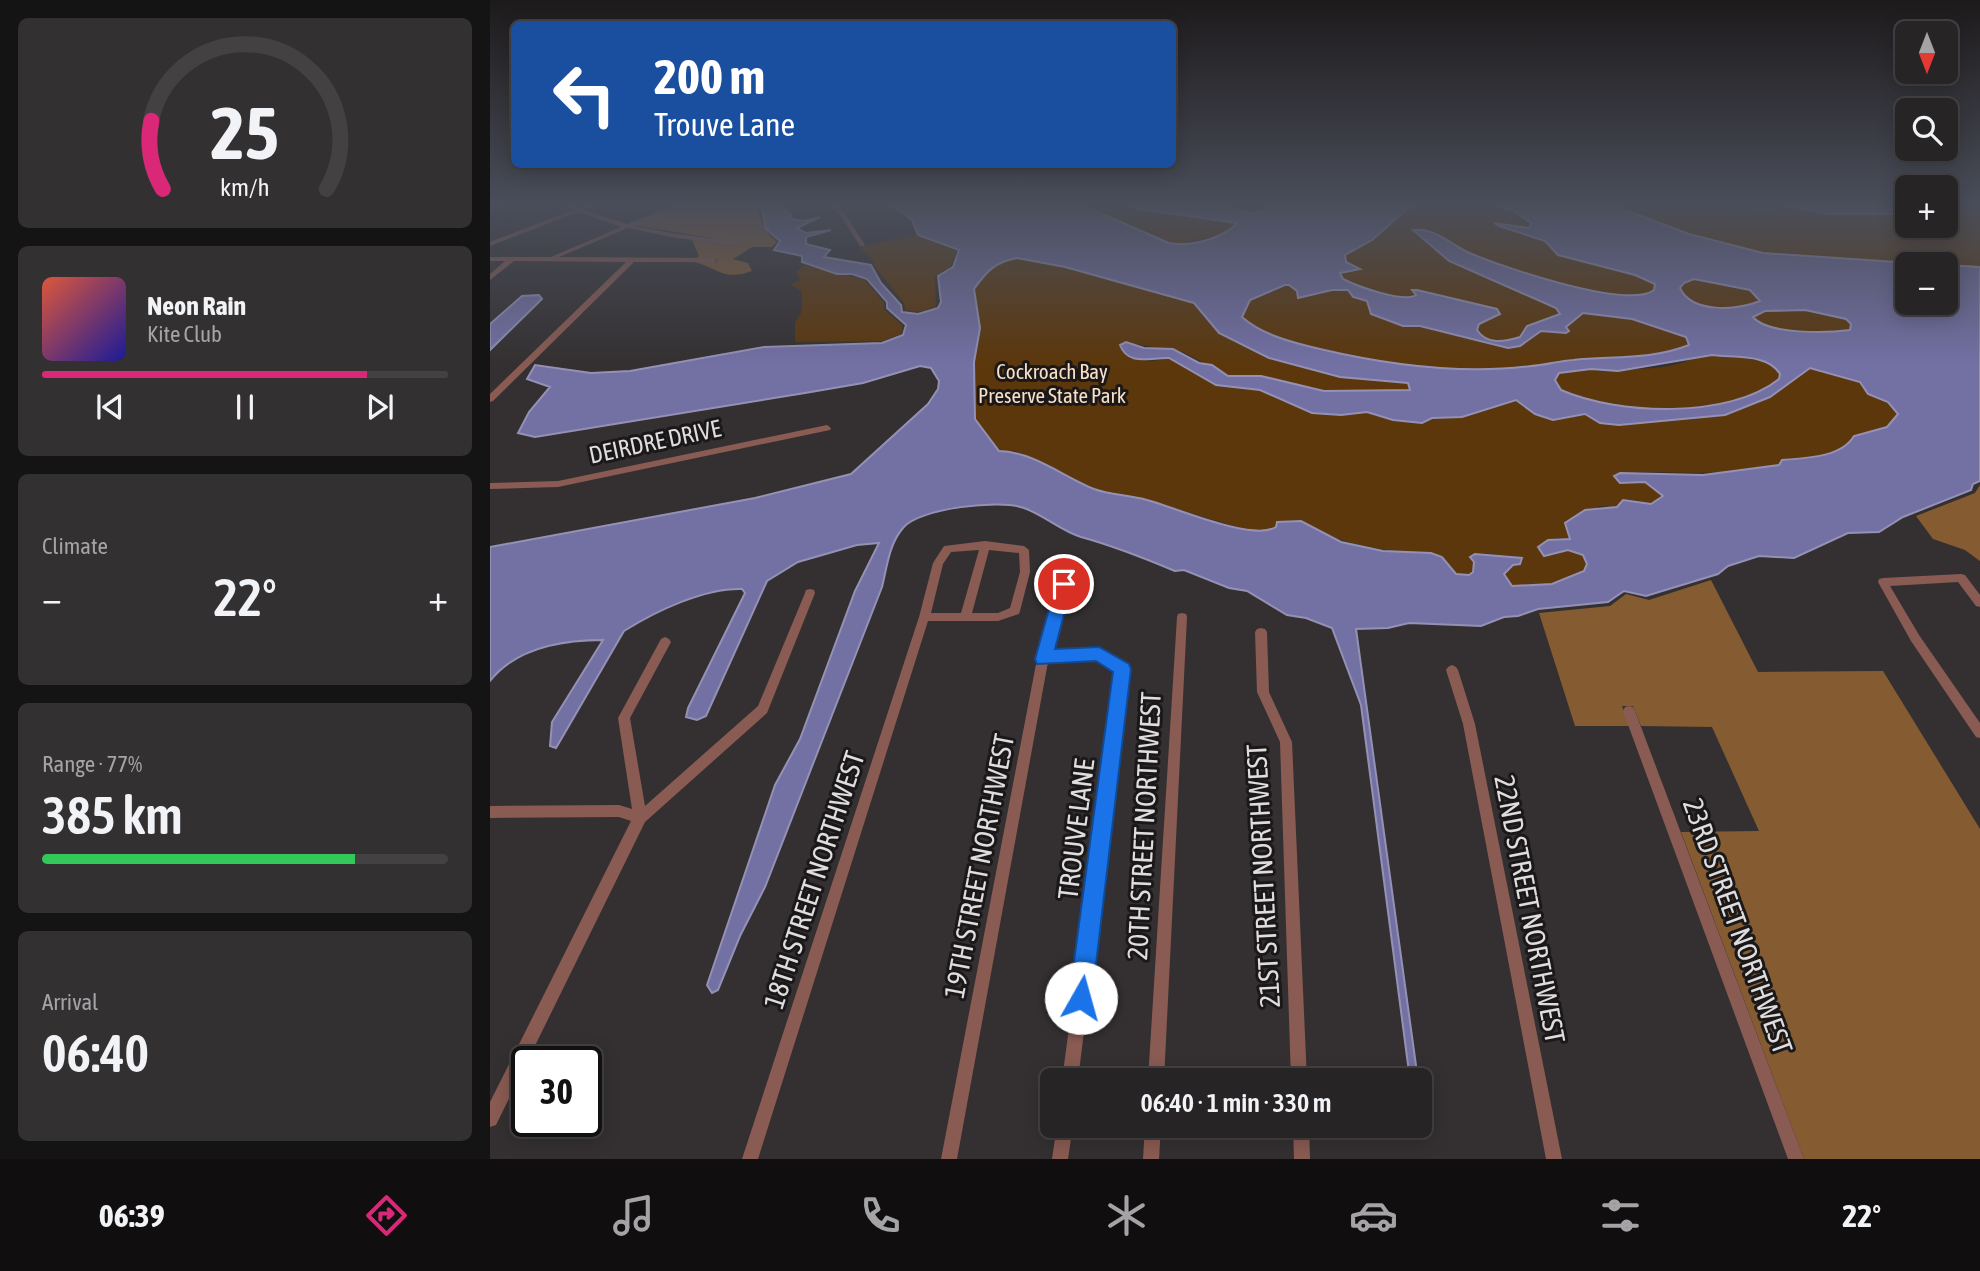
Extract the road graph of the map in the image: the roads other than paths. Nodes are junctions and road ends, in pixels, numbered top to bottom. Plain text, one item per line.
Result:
1 (555, 257) edge
2 (490, 259) edge
3 (512, 259) junction
4 (548, 260) junction
5 (632, 260) junction
6 (714, 260) dead end
7 (490, 278) edge
8 (490, 399) edge
9 (827, 428) dead end
10 (490, 486) edge
11 (985, 545) junction
12 (1064, 584) dead end
13 (810, 593) dead end
14 (1980, 603) edge
15 (924, 617) junction
16 (1182, 617) dead end
17 (965, 618) junction
18 (1261, 632) dead end
19 (665, 642) dead end
20 (1044, 659) junction
21 (1452, 670) dead end
22 (1629, 711) dead end
23 (1980, 733) edge
24 (490, 812) edge
25 (640, 818) junction
26 (1072, 1068) edge
27 (1157, 1068) edge
28 (1299, 1068) edge
29 (490, 1119) edge
30 (1063, 1138) edge
31 (1152, 1138) edge
32 (1301, 1138) edge
33 (750, 1159) edge
34 (949, 1159) edge
35 (1060, 1159) edge
36 (1151, 1159) edge
37 (1302, 1159) edge
38 (1554, 1159) edge
39 (1796, 1159) edge

1 - 4 street
2 - 3 street
3 - 4 street
3 - 7 street
4 - 5 street
5 - 6 street
5 - 8 street
9 - 10 street, DEIRDRE DRIVE
11 - 15 street, 18TH STREET NORTHWEST
11 - 17 street
11 - 17 street
12 - 20 street, 19TH STREET NORTHWEST
13 - 25 street
14 - 23 street
15 - 17 street
15 - 33 street, 18TH STREET NORTHWEST
16 - 27 street, 20TH STREET NORTHWEST
18 - 28 street, 21ST STREET NORTHWEST
19 - 25 street
20 - 26 street, TROUVE LANE
20 - 34 street, 19TH STREET NORTHWEST
21 - 38 street, 22ND STREET NORTHWEST
22 - 39 street, 23RD STREET NORTHWEST
24 - 25 street
25 - 29 street
30 - 35 street
31 - 36 street
32 - 37 street

